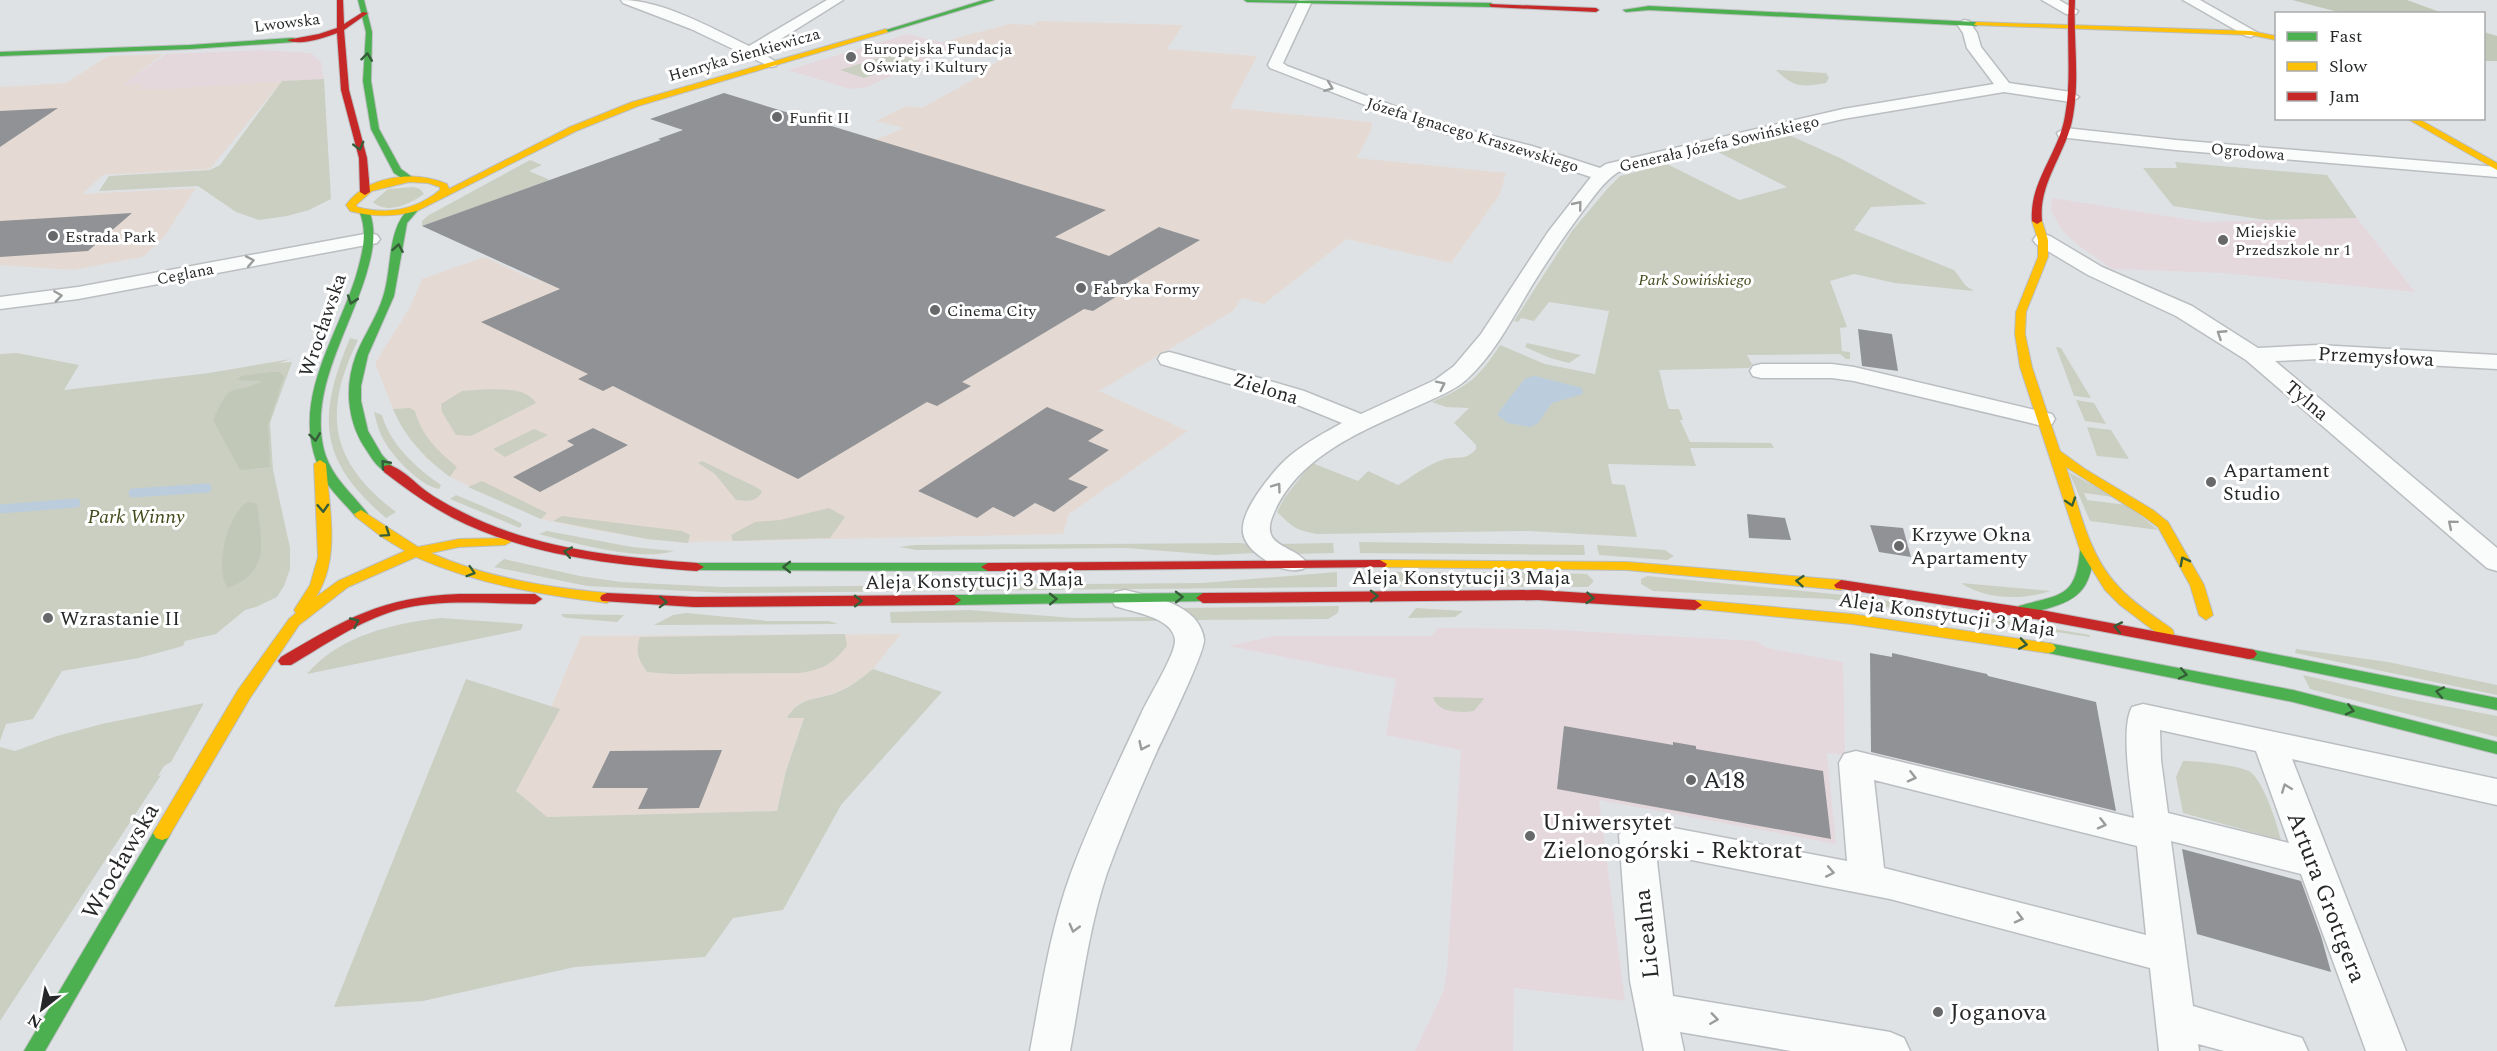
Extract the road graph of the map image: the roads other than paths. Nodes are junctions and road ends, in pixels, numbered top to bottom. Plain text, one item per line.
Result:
1 (628, 0) edge
2 (836, 0) edge
3 (991, 0) edge
4 (1247, 0) edge
5 (1585, 0) edge
6 (2049, 0) edge
7 (2190, 0) edge
8 (1305, 1) edge
9 (671, 4) dead end
10 (341, 6) edge
11 (1528, 6) junction
12 (2071, 6) edge
13 (363, 7) edge
14 (1615, 7) edge
15 (657, 10) junction
16 (1945, 10) dead end
17 (1964, 24) junction
18 (2069, 27) junction
19 (342, 29) junction
20 (369, 33) junction
21 (2251, 33) junction
22 (273, 35) junction
23 (2275, 38) edge
24 (2275, 45) edge
25 (190, 47) junction
26 (134, 48) junction
27 (340, 51) junction
28 (751, 51) junction
29 (0, 54) edge
30 (771, 63) junction
31 (2004, 87) junction
32 (2071, 97) junction
33 (2414, 120) edge
34 (2435, 120) edge
35 (2065, 133) junction
36 (514, 161) junction
37 (2494, 161) edge
38 (1602, 175) junction
39 (409, 180) junction
40 (430, 180) junction
41 (365, 192) junction
42 (441, 196) junction
43 (414, 209) junction
44 (365, 213) junction
45 (370, 239) junction
46 (2043, 240) junction
47 (2042, 262) junction
48 (2096, 271) junction
49 (0, 303) edge
50 (2254, 356) junction
51 (1169, 359) dead end
52 (2497, 362) edge
53 (1761, 371) dead end
54 (2043, 419) junction
55 (1362, 423) junction
56 (2055, 453) junction
57 (320, 459) junction
58 (519, 540) junction
59 (419, 545) junction
60 (2087, 550) junction
61 (2497, 562) edge
62 (1293, 563) junction
63 (1611, 565) junction
64 (390, 580) dead end
65 (579, 595) junction
66 (1121, 598) junction
67 (1618, 600) junction
68 (355, 605) dead end
69 (2020, 610) junction
70 (294, 622) junction
71 (2233, 637) dead end
72 (2175, 639) junction
73 (2105, 658) junction
74 (2214, 660) dead end
75 (286, 661) junction
76 (2282, 661) junction
77 (2234, 670) dead end
78 (244, 694) junction
79 (2293, 696) junction
80 (2497, 704) edge
81 (2269, 743) junction
82 (2497, 748) edge
83 (2497, 792) edge
84 (2153, 830) junction
85 (2314, 862) junction
86 (1867, 879) junction
87 (2169, 957) junction
88 (1656, 1011) junction
89 (2177, 1035) edge
90 (34, 1051) edge
91 (1050, 1051) edge
92 (1664, 1051) edge
93 (1890, 1051) edge
94 (2288, 1051) edge
95 (2386, 1051) edge

1 - 15 street
2 - 28 street
3 - 30 main road, Henryka Sienkiewicza
4 - 8 main road
5 - 11 main road
5 - 14 main road
6 - 12 street
7 - 21 street
8 - 11 main road
8 -> 38 street, Józefa Ignacego Kraszewskiego
9 - 15 street
10 - 19 main road
10 - 22 main road
11 - 14 main road
12 - 18 main road
13 - 19 main road
13 - 20 main road
14 - 17 main road
15 - 28 street
16 - 17 main road
17 - 18 main road
17 - 31 street
18 - 21 main road
18 - 32 main road
19 - 20 main road
19 - 22 main road, Lwowska
19 - 25 main road, Lwowska
19 - 27 main road
39 -> 20 main road
21 - 23 main road
21 - 24 main road
22 - 26 main road, Lwowska
25 - 26 main road, Lwowska
25 - 27 main road
26 - 29 main road, Lwowska
27 -> 41 main road
28 - 30 street
30 - 36 main road, Henryka Sienkiewicza
31 - 32 street, Generała Józefa Sowińskiego
31 - 38 street, Generała Józefa Sowińskiego
32 - 35 main road
33 - 37 main road
34 - 37 main road
35 - 37 street, Ogrodowa
35 - 46 main road
36 - 40 main road, Henryka Sienkiewicza
36 - 42 main road, Henryka Sienkiewicza
55 -> 38 street, Generała Józefa Sowińskiego
39 - 40 main road, Henryka Sienkiewicza
39 - 41 main road, Henryka Sienkiewicza
40 - 42 main road
41 - 44 main road, Wrocławska
42 - 43 main road, Henryka Sienkiewicza
43 - 44 main road, Henryka Sienkiewicza
58 -> 43 main road, Aleja Konstytucji 3 Maja
44 - 45 main road, Wrocławska
49 -> 45 street, Ceglana
45 -> 57 main road, Wrocławska
46 - 47 main road
46 - 48 street
47 - 48 street
47 - 54 main road
50 -> 48 street, Tylna
50 - 52 street, Przemysłowa
61 -> 50 street, Tylna
51 - 55 street, Zielona
53 - 54 street
54 - 56 main road
62 -> 55 street, Generała Józefa Sowińskiego
56 -> 60 main road
72 -> 56 main road
57 -> 59 main road, Wrocławska
57 -> 70 main road
58 - 59 main road, Wrocławska
62 -> 58 main road, Aleja Konstytucji 3 Maja
59 - 64 main road
59 -> 65 main road, Aleja Konstytucji 3 Maja
59 - 70 main road, Wrocławska
60 - 69 main road
60 - 72 main road
62 - 63 main road, Aleja Konstytucji 3 Maja
63 - 67 main road
69 -> 63 main road, Aleja Konstytucji 3 Maja
65 -> 66 main road, Aleja Konstytucji 3 Maja
75 -> 65 main road
66 -> 67 main road, Aleja Konstytucji 3 Maja
66 -> 91 street
67 -> 73 main road, Aleja Konstytucji 3 Maja
68 - 75 main road, Wrocławska
72 -> 69 main road, Aleja Konstytucji 3 Maja
70 - 78 main road, Wrocławska
71 - 76 main road
72 - 73 main road
72 - 74 main road
72 - 76 main road, Aleja Konstytucji 3 Maja
73 -> 79 main road, Aleja Konstytucji 3 Maja
75 - 78 main road, Wrocławska
80 -> 76 main road, Aleja Konstytucji 3 Maja
77 - 79 main road
78 - 90 main road, Wrocławska
79 -> 82 main road, Aleja Konstytucji 3 Maja
81 - 83 street
81 - 84 street
85 -> 81 street, Artura Grottgera
84 - 85 street
86 -> 84 street
84 - 87 street
85 - 95 street, Artura Grottgera
86 -> 87 street, Licealna
88 -> 86 street, Licealna
87 - 89 street
88 - 92 street, Licealna
88 -> 93 street
89 - 94 street

